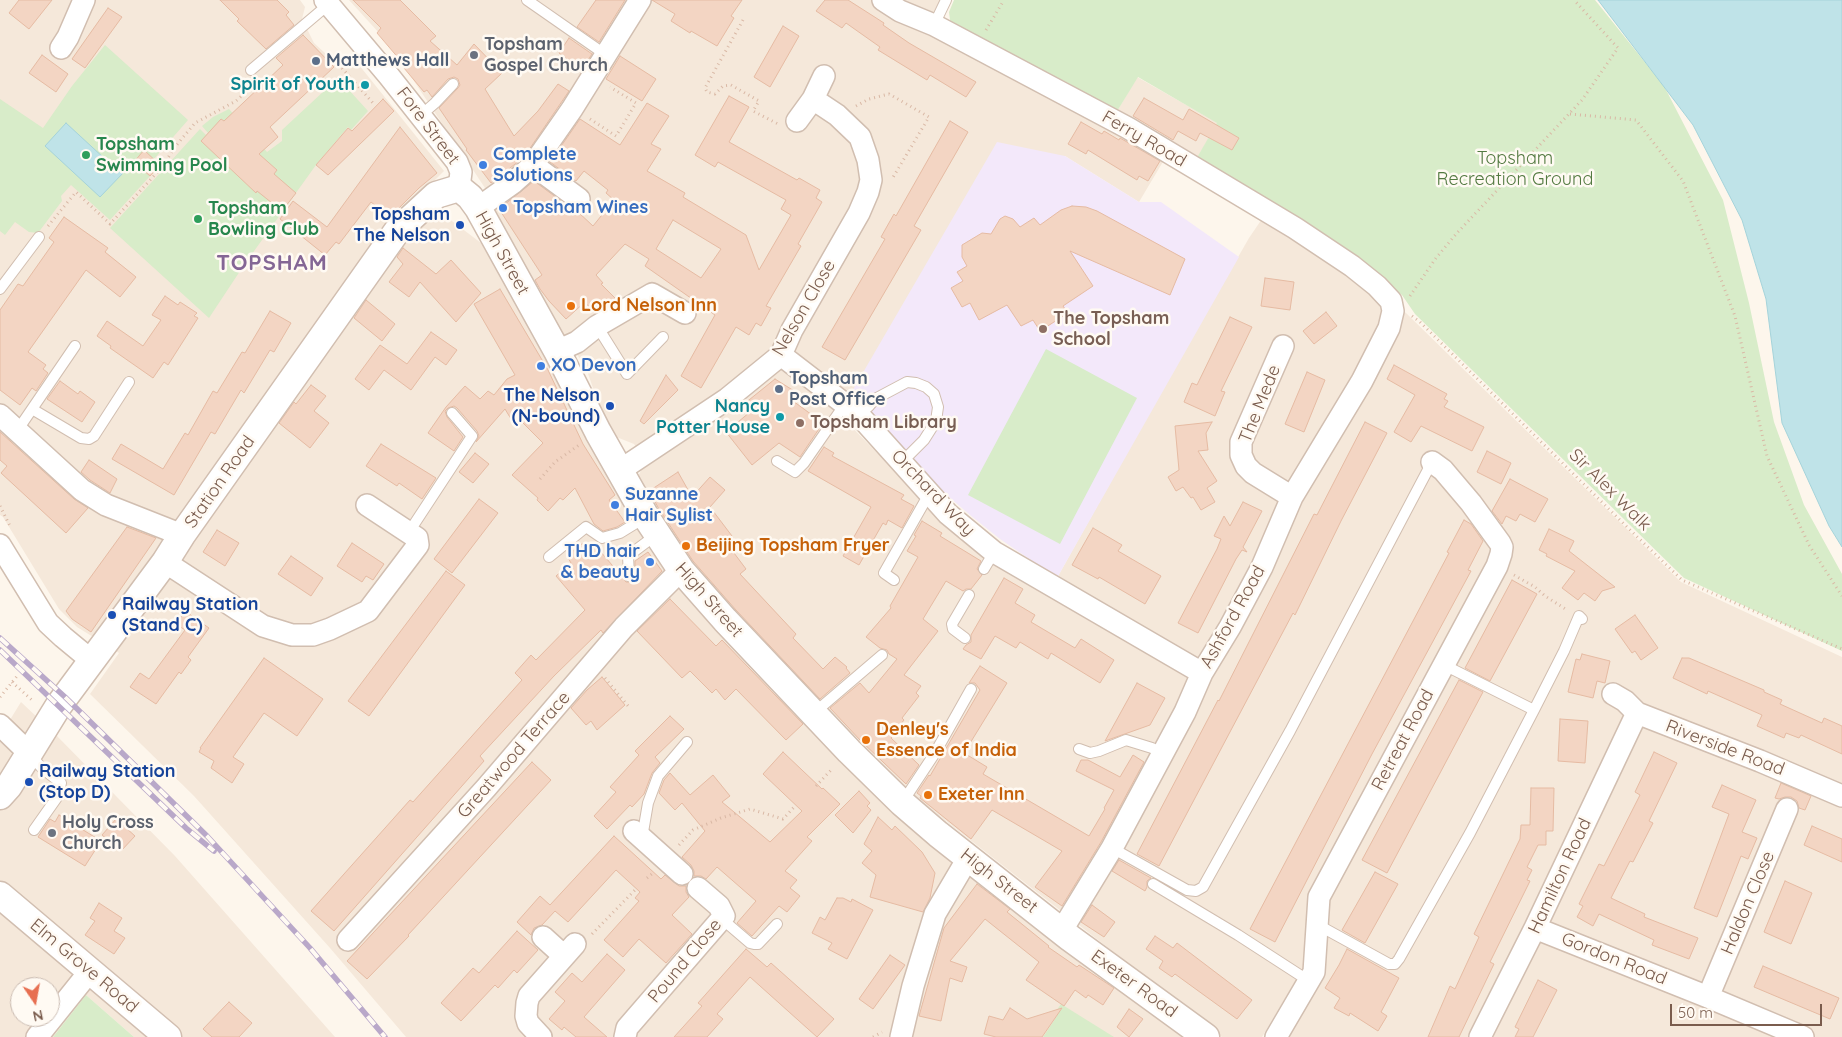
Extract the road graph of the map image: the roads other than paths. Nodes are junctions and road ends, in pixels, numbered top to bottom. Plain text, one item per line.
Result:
1 (84, 0) edge
2 (527, 0) edge
3 (640, 0) edge
4 (883, 0) edge
5 (946, 0) edge
6 (327, 2) edge
7 (934, 25) junction
8 (61, 48) dead end
9 (606, 55) junction
10 (251, 70) dead end
11 (824, 76) dead end
12 (453, 84) dead end
13 (813, 99) junction
14 (420, 116) junction
15 (797, 121) road end
16 (532, 165) junction
17 (459, 188) junction
18 (579, 199) dead end
19 (478, 208) junction
20 (39, 237) road end
21 (0, 289) edge
22 (1391, 301) joint
23 (685, 313) dead end
24 (596, 326) junction
25 (663, 337) dead end
26 (75, 346) dead end
27 (1283, 346) dead end
28 (557, 351) junction
29 (781, 355) junction
30 (129, 382) dead end
31 (32, 408) junction
32 (852, 410) junction
33 (452, 412) dead end
34 (0, 415) edge
35 (17, 431) junction
36 (777, 460) dead end
37 (902, 462) junction
38 (1432, 462) joint
39 (619, 471) junction
40 (929, 494) junction
41 (1292, 497) junction
42 (367, 505) dead end
43 (652, 526) junction
44 (409, 532) junction
45 (182, 535) junction
46 (0, 545) edge
47 (549, 557) dead end
48 (165, 562) junction
49 (681, 570) junction
50 (630, 576) dead end
51 (894, 580) dead end
52 (969, 595) dead end
53 (1580, 618) road end
54 (965, 638) dead end
55 (882, 655) dead end
56 (92, 661) junction
57 (1444, 665) junction
58 (1202, 673) junction
59 (971, 689) dead end
60 (1613, 694) dead end
61 (1534, 710) junction
62 (814, 713) junction
63 (1636, 713) junction
64 (0, 725) edge
65 (687, 742) dead end
66 (1079, 749) dead end
67 (29, 753) junction
68 (1162, 753) junction
69 (0, 796) edge
70 (1842, 796) edge
71 (902, 803) junction
72 (1787, 809) dead end
73 (34, 830) dead end
74 (638, 835) joint
75 (1112, 848) junction
76 (968, 858) junction
77 (682, 874) dead end
78 (1153, 884) dead end
79 (698, 888) dead end
80 (0, 895) edge
81 (722, 919) junction
82 (777, 924) dead end
83 (1318, 926) junction
84 (1535, 928) junction
85 (1062, 930) junction
86 (543, 937) dead end
87 (348, 940) dead end
88 (90, 972) junction
89 (1310, 981) junction
90 (1708, 997) junction
91 (37, 1037) edge
92 (168, 1037) edge
93 (540, 1037) edge
94 (625, 1037) edge
95 (901, 1037) edge
96 (1206, 1037) edge
97 (1276, 1037) edge
98 (1480, 1037) edge
99 (1803, 1037) edge

1 - 8 street
2 - 9 lane
3 - 9 street
4 - 7 street, Ferry Road
5 - 7 lane
6 - 10 lane
6 - 14 street, Fore Street
7 - 22 street, Ferry Road
9 - 16 street
11 - 13 street
12 - 14 lane
13 - 15 street
13 - 29 street, Nelson Close
14 - 17 street, Fore Street
16 - 18 street
16 - 19 street
17 - 19 street, High Street
17 - 45 street, Station Road
19 - 28 street, High Street
20 - 21 lane
22 - 41 street, Ashford Road
23 - 24 street
24 - 25 lane
24 - 28 street
26 - 31 lane
27 - 41 street, The Mede
28 - 39 street, High Street
29 - 32 street, Orchard Way
29 - 39 street, Nelson Close
30 - 31 lane
31 - 35 lane
32 - 36 lane
32 - 37 street, Orchard Way
32 - 37 lane
33 - 44 lane
34 - 35 street
35 - 45 street
37 - 40 street, Orchard Way
38 - 57 street, Retreat Road
38 - 75 lane
39 - 43 street, High Street
40 - 51 lane
40 - 58 street, Orchard Way
41 - 58 street, Ashford Road
42 - 44 street
43 - 47 lane
43 - 49 street, High Street
43 - 50 lane
44 - 48 street
45 - 48 street, Station Road
46 - 56 street
48 - 56 street, Station Road
49 - 62 street, High Street
49 - 87 street, Greatwood Terrace
52 - 54 lane
53 - 61 lane
55 - 62 lane
56 - 67 street, Station Road
57 - 61 lane
57 - 83 street, Retreat Road
58 - 68 street, Ashford Road
59 - 71 lane
60 - 63 street, Riverside Road
61 - 83 lane
62 - 71 street, High Street
63 - 70 street, Riverside Road
63 - 84 street, Hamilton Road
64 - 67 street
65 - 74 lane
66 - 68 lane
67 - 69 street, Station Road
67 - 73 lane
68 - 75 street, Ashford Road
71 - 76 street, High Street
72 - 90 street, Haldon Close
74 - 77 street
75 - 85 street, Ashford Road
76 - 85 street, High Street
76 - 95 street
78 - 89 lane
79 - 81 street, Pound Close
80 - 88 street, Elm Grove Road
81 - 82 lane
81 - 94 street, Pound Close
83 - 89 street, Retreat Road
84 - 90 street, Gordon Road
84 - 98 street, Hamilton Road
85 - 96 street, Exeter Road
86 - 93 street
88 - 91 street
88 - 92 street, Elm Grove Road
89 - 97 street, Retreat Road
90 - 99 street, Gordon Road

